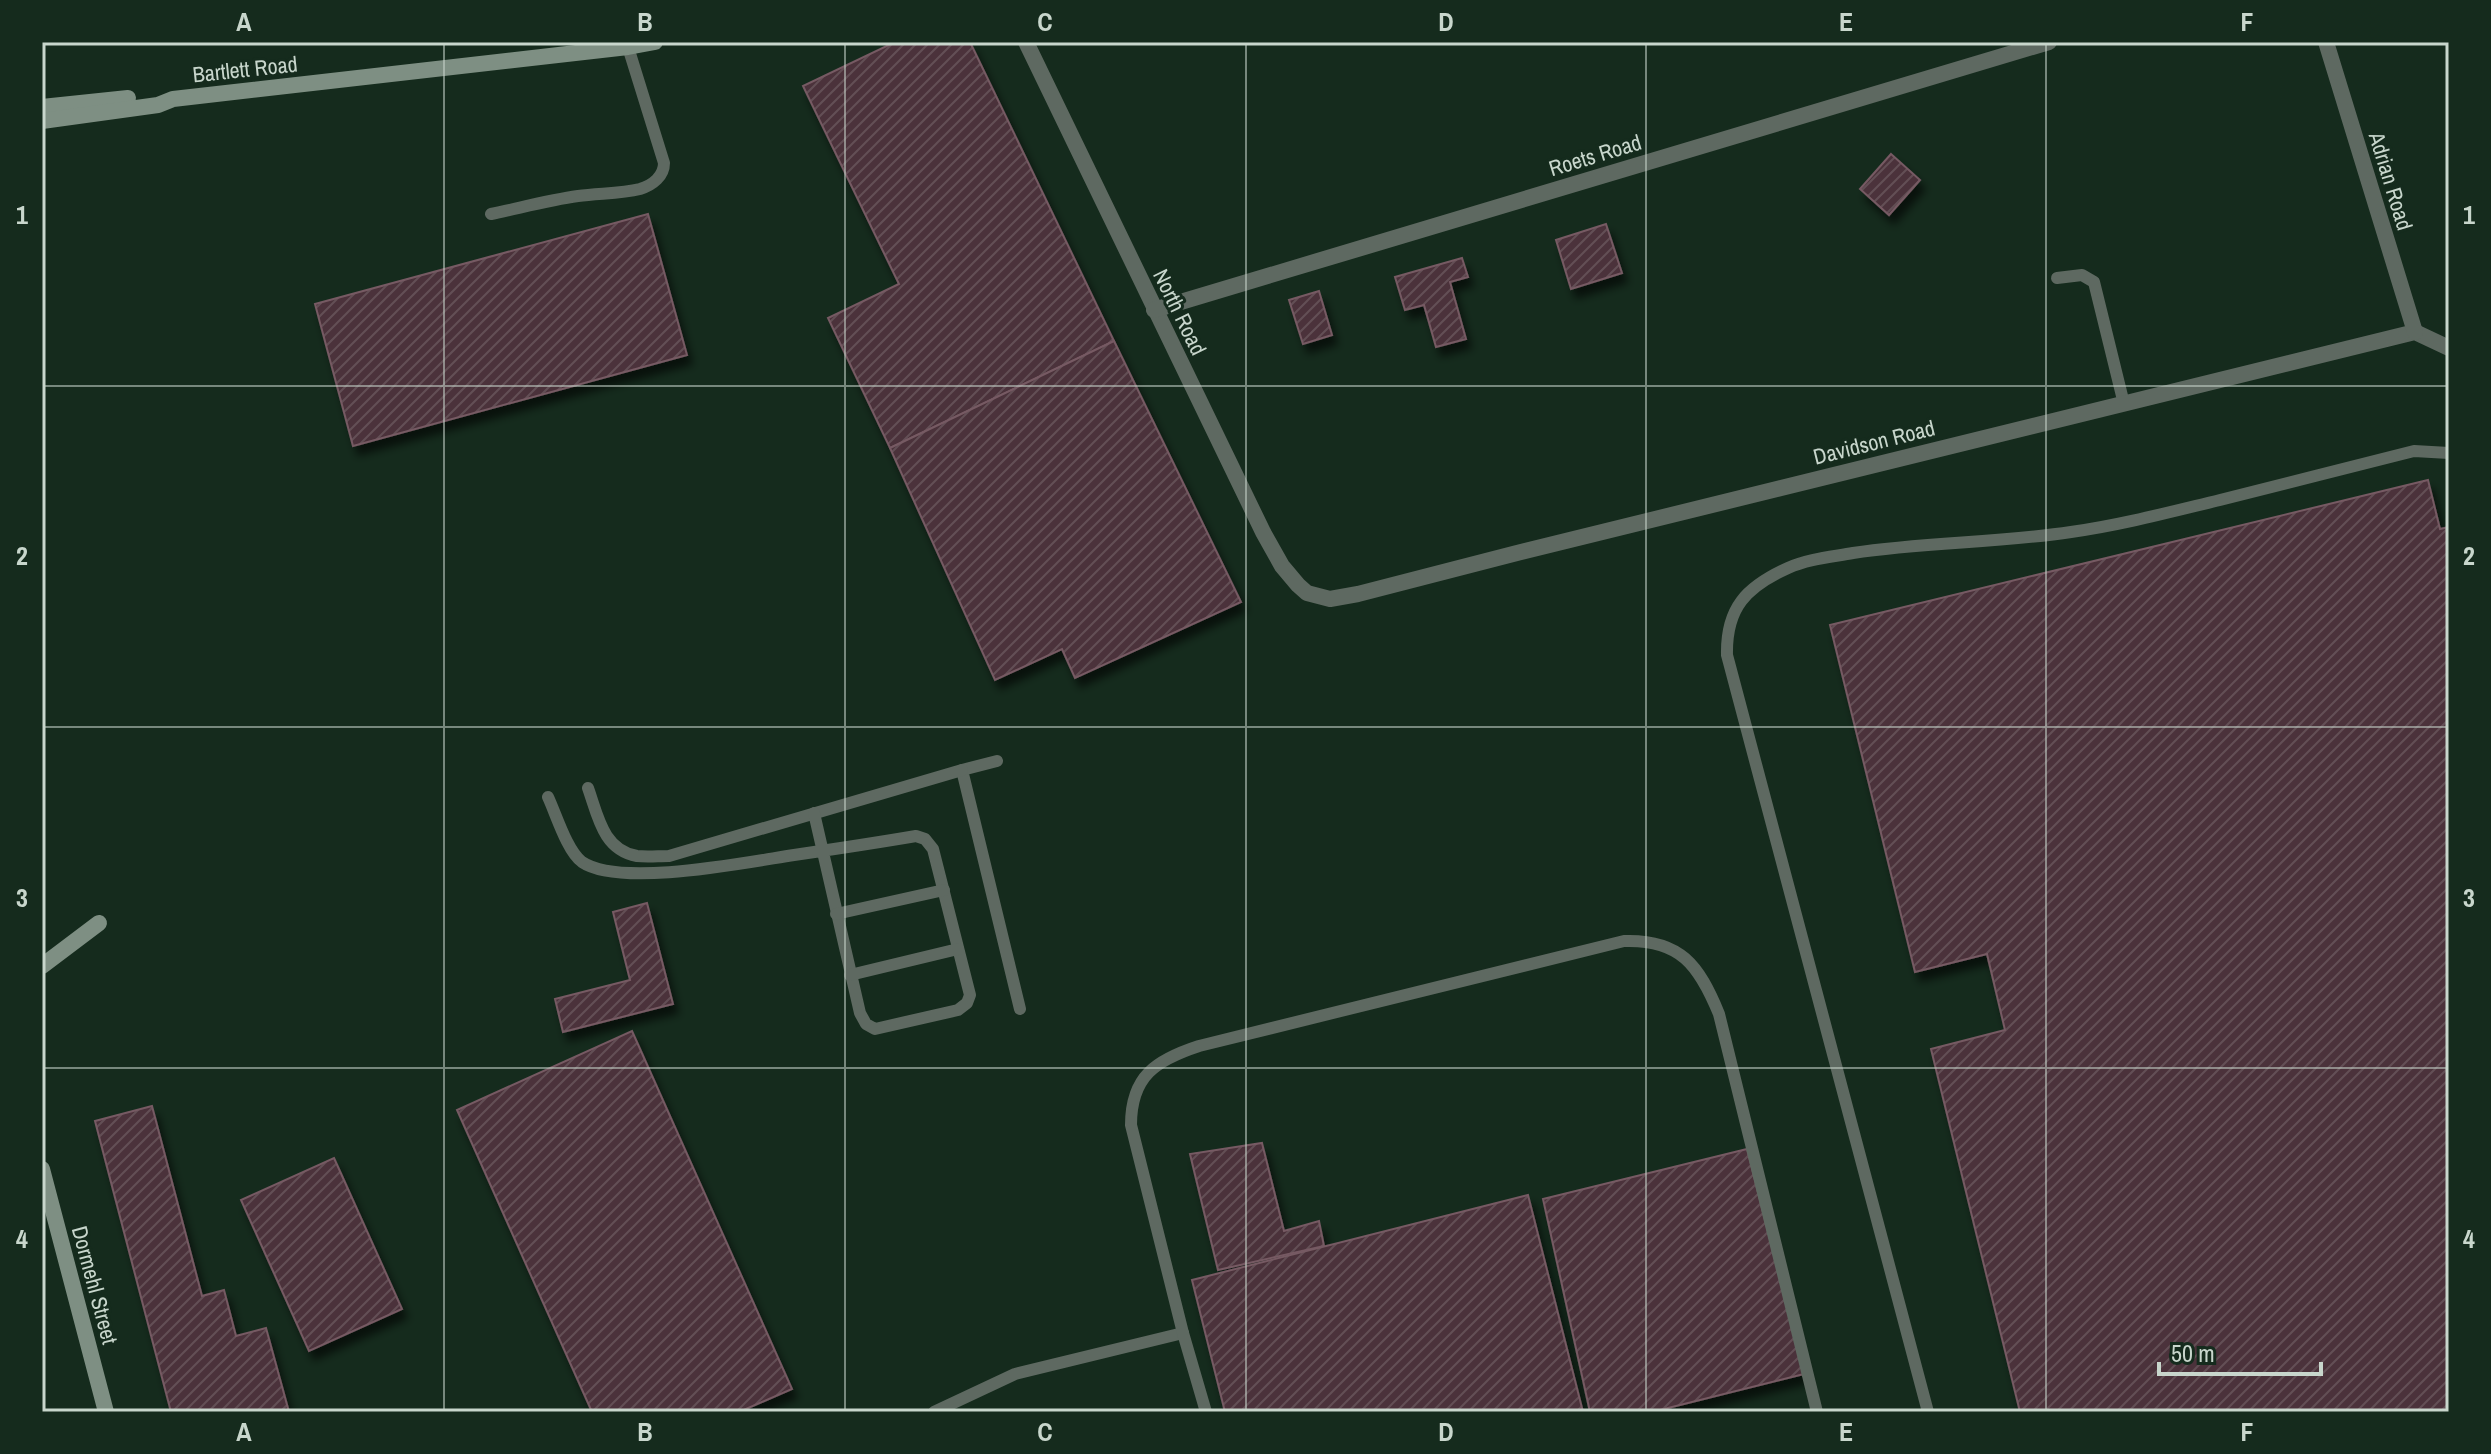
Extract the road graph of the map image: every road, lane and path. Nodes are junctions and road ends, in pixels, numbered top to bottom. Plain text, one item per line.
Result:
1 (655, 42) edge
2 (1026, 42) edge
3 (2049, 42) edge
4 (2326, 42) edge
5 (628, 47) junction
6 (173, 99) junction
7 (42, 107) edge
8 (42, 121) edge
9 (491, 214) dead end
10 (2057, 278) dead end
11 (1154, 310) junction
12 (2415, 332) junction
13 (2449, 348) edge
14 (2124, 404) junction
15 (2449, 453) edge
16 (1307, 593) joint
17 (997, 761) dead end
18 (962, 770) junction
19 (588, 788) dead end
20 (548, 797) dead end
21 (814, 813) junction
22 (823, 851) junction
23 (944, 890) junction
24 (836, 914) junction
25 (99, 923) dead end
26 (958, 949) junction
27 (42, 966) edge
28 (850, 975) junction
29 (1020, 1009) dead end
30 (42, 1169) edge
31 (1183, 1333) junction
32 (106, 1412) edge
33 (934, 1412) edge
34 (1206, 1412) edge
35 (1817, 1412) edge
36 (1928, 1412) edge

1 - 5 street, Bartlett Road
2 - 11 street, North Road
3 - 11 street, Roets Road
4 - 12 street, Adrian Road
5 - 6 street, Bartlett Road
5 - 9 lane
6 - 7 street, Bartlett Road
6 - 8 street, Bartlett Road
10 - 14 lane
11 - 16 street, North Road
12 - 13 street
12 - 14 street, Davidson Road
14 - 16 street, Davidson Road
15 - 36 lane
17 - 18 lane
18 - 21 lane
18 - 29 lane
19 - 21 lane
20 - 22 lane
21 - 22 lane
22 - 23 lane
22 - 24 lane
23 - 24 lane
23 - 26 lane
24 - 28 lane
25 - 27 street
26 - 28 lane
26 - 28 lane
30 - 32 street, Dormehl Street
31 - 33 lane
31 - 34 lane
31 - 35 lane

